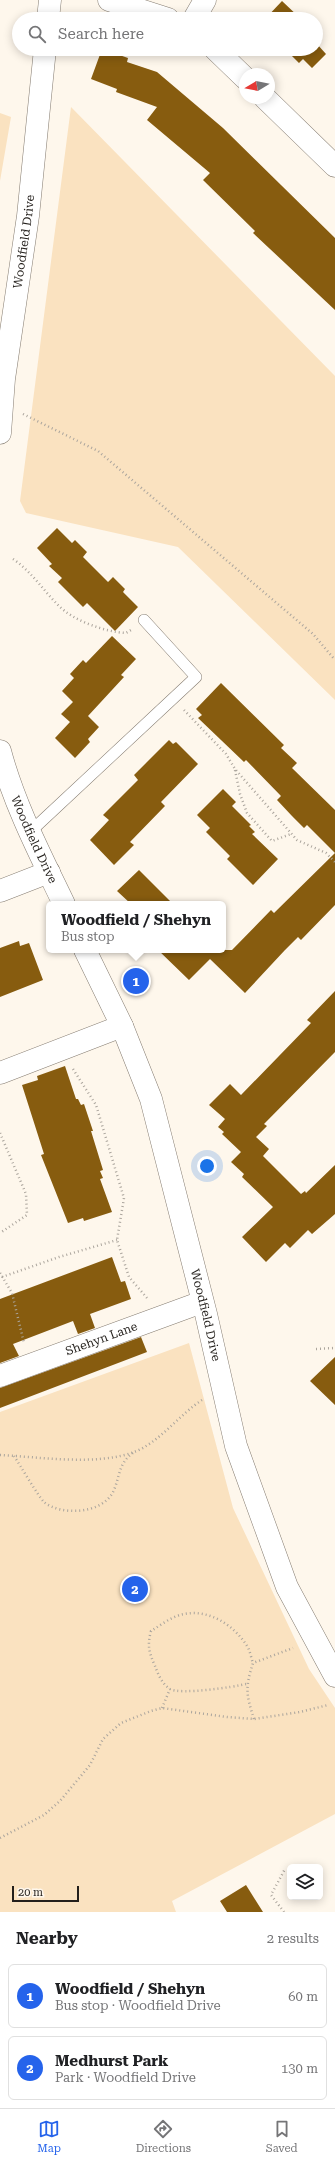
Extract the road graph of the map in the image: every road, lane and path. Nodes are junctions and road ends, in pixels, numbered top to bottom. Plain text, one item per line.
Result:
1 (50, 0) edge
2 (109, 0) edge
3 (205, 0) edge
4 (49, 12) edge
5 (146, 12) edge
6 (198, 12) edge
7 (44, 56) edge
8 (222, 56) edge
9 (239, 72) edge
10 (271, 104) edge
11 (335, 166) edge
12 (3, 404) junction
13 (0, 433) edge
14 (13, 559) dead end
15 (144, 620) joint
16 (335, 660) edge
17 (172, 700) junction
18 (0, 751) edge
19 (235, 769) junction
20 (30, 832) junction
21 (291, 834) junction
22 (335, 862) edge
23 (49, 872) junction
24 (0, 891) edge
25 (63, 901) edge
26 (86, 953) edge
27 (122, 1026) junction
28 (61, 1050) junction
29 (0, 1073) edge
30 (0, 1133) edge
31 (0, 1233) edge
32 (117, 1240) junction
33 (0, 1274) edge
34 (2, 1277) junction
35 (202, 1302) junction
36 (162, 1315) junction
37 (335, 1348) edge
38 (316, 1349) dead end
39 (27, 1366) junction
40 (0, 1376) edge
41 (223, 1393) junction
42 (134, 1452) junction
43 (0, 1454) edge
44 (14, 1455) junction
45 (293, 1648) dead end
46 (253, 1663) junction
47 (334, 1670) edge
48 (246, 1684) junction
49 (170, 1689) junction
50 (328, 1705) dead end
51 (162, 1708) junction
52 (254, 1719) junction
53 (0, 1838) edge
54 (284, 1868) dead end
55 (284, 1912) edge

1 - 4 street
2 - 5 street
3 - 6 street
7 - 12 street, Woodfield Drive
8 - 9 street
10 - 11 street
12 - 13 street, Woodfield Drive
12 - 16 path
14 - 15 path
15 - 17 lane
17 - 19 path
17 - 20 lane
18 - 20 street, Woodfield Drive
19 - 21 path
19 - 21 path
20 - 23 street, Woodfield Drive
21 - 22 path
23 - 24 street
23 - 25 street, Woodfield Drive
26 - 27 street, Woodfield Drive
27 - 28 street
27 - 35 street, Woodfield Drive
28 - 29 street
28 - 32 path
30 - 31 path
32 - 34 path
32 - 36 path
33 - 34 path
34 - 39 path
35 - 36 street, Shehyn Lane
35 - 41 street, Woodfield Drive
36 - 39 street, Shehyn Lane
37 - 38 path
39 - 40 street, Shehyn Lane
41 - 42 path
41 - 47 street, Woodfield Drive
42 - 44 path
42 - 44 path
43 - 44 path
45 - 46 path
46 - 48 path
46 - 49 path
48 - 49 path
48 - 52 path
49 - 51 path
50 - 52 path
51 - 52 path
51 - 53 path
54 - 55 path

